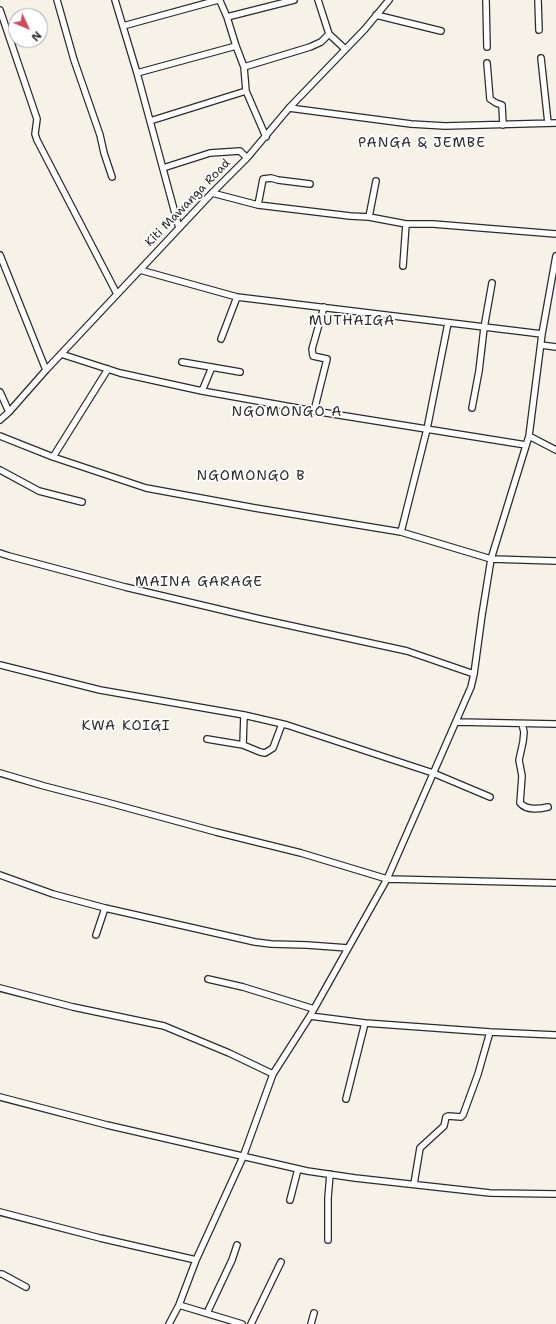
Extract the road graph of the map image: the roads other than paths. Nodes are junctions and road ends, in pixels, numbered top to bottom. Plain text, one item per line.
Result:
1 (57, 0) edge
2 (115, 0) edge
3 (294, 0) edge
4 (318, 0) edge
5 (389, 0) edge
6 (486, 0) edge
7 (538, 0) edge
8 (0, 10) edge
9 (376, 15) junction
10 (227, 17) junction
11 (1, 19) edge
12 (123, 26) junction
13 (539, 30) dead end
14 (441, 31) dead end
15 (329, 34) junction
16 (236, 46) junction
17 (487, 47) dead end
18 (346, 49) junction
19 (541, 58) dead end
20 (487, 63) dead end
21 (244, 67) junction
22 (137, 73) junction
23 (246, 91) junction
24 (289, 108) junction
25 (150, 121) junction
26 (548, 123) junction
27 (556, 123) edge
28 (503, 125) junction
29 (266, 137) junction
30 (247, 158) junction
31 (163, 168) junction
32 (112, 177) dead end
33 (376, 181) dead end
34 (310, 184) dead end
35 (212, 193) junction
36 (258, 205) junction
37 (369, 217) junction
38 (406, 224) junction
39 (179, 228) junction
40 (556, 234) edge
41 (0, 255) edge
42 (556, 256) edge
43 (403, 266) dead end
44 (140, 270) junction
45 (492, 283) dead end
46 (117, 294) junction
47 (237, 297) junction
48 (324, 307) junction
49 (448, 323) junction
50 (484, 328) junction
51 (542, 334) junction
52 (221, 339) dead end
53 (541, 345) junction
54 (556, 347) edge
55 (61, 354) junction
56 (182, 362) dead end
57 (212, 367) junction
58 (108, 369) junction
59 (46, 370) junction
60 (240, 372) dead end
61 (202, 390) junction
62 (0, 392) edge
63 (472, 408) dead end
64 (314, 411) junction
65 (9, 412) junction
66 (0, 420) edge
67 (427, 429) junction
68 (0, 436) edge
69 (529, 436) junction
70 (526, 445) junction
71 (556, 450) edge
72 (53, 457) junction
73 (0, 470) edge
74 (82, 502) dead end
75 (401, 532) junction
76 (0, 552) edge
77 (491, 559) junction
78 (556, 561) edge
79 (0, 665) edge
80 (474, 674) junction
81 (244, 715) junction
82 (456, 722) junction
83 (282, 724) junction
84 (522, 724) junction
85 (556, 724) edge
86 (207, 739) dead end
87 (243, 745) junction
88 (0, 773) edge
89 (433, 773) junction
90 (490, 797) dead end
91 (548, 808) dead end
92 (0, 875) edge
93 (388, 879) junction
94 (556, 884) edge
95 (105, 908) junction
96 (96, 936) dead end
97 (348, 948) junction
98 (208, 979) dead end
99 (0, 988) edge
100 (314, 1009) junction
101 (310, 1016) junction
102 (365, 1023) junction
103 (490, 1032) junction
104 (556, 1035) edge
105 (273, 1074) junction
106 (0, 1097) edge
107 (346, 1099) dead end
108 (243, 1157) junction
109 (298, 1169) junction
110 (330, 1174) junction
111 (414, 1184) junction
112 (556, 1194) edge
113 (290, 1200) dead end
114 (0, 1212) edge
115 (328, 1240) dead end
116 (237, 1245) dead end
117 (196, 1260) junction
118 (281, 1262) dead end
119 (0, 1274) edge
120 (26, 1287) dead end
121 (179, 1305) junction
122 (207, 1313) junction
123 (314, 1313) dead end
124 (169, 1324) edge
125 (242, 1324) edge
126 (251, 1324) edge
127 (311, 1324) edge

1 - 32 street
2 - 12 street
3 - 10 street
4 - 15 street
5 - 9 street, Kiti Mawanga Road
6 - 17 street
7 - 13 street
8 - 11 street
9 - 14 street
9 - 18 street, Kiti Mawanga Road
10 - 12 street
10 - 16 street
11 - 46 street
12 - 22 street
15 - 18 street
15 - 21 street
16 - 21 street
16 - 22 street
18 - 24 street, Kiti Mawanga Road
19 - 26 street
20 - 28 street
21 - 23 street
22 - 25 street
23 - 25 street
23 - 29 street
24 - 28 street
24 - 29 street, Kiti Mawanga Road
25 - 31 street
26 - 27 street
26 - 28 street
29 - 30 street, Kiti Mawanga Road
30 - 31 street
30 - 35 street, Kiti Mawanga Road
31 - 39 street
33 - 37 street
34 - 36 street
35 - 36 street
35 - 39 street, Kiti Mawanga Road
36 - 37 street
37 - 38 street
38 - 40 street
38 - 43 street
39 - 44 street, Kiti Mawanga Road
41 - 59 street
42 - 51 street
44 - 46 street, Kiti Mawanga Road
44 - 47 street
45 - 50 street
46 - 55 street, Kiti Mawanga Road
47 - 48 street
47 - 52 street
48 - 49 street
48 - 64 street
49 - 50 street
49 - 67 street
50 - 51 street
50 - 63 street
51 - 53 street
53 - 54 street
53 - 69 street
55 - 58 street
55 - 59 street, Kiti Mawanga Road
56 - 57 street
57 - 60 street
57 - 61 street
58 - 61 street
58 - 72 street
59 - 65 street, Kiti Mawanga Road
61 - 64 street
62 - 65 street
64 - 67 street
65 - 66 street, Kiti Mawanga Road
67 - 70 street
67 - 75 street
68 - 72 street
69 - 70 street
69 - 71 street
70 - 77 street
72 - 75 street
73 - 74 street
75 - 77 street
76 - 80 street
77 - 78 street
77 - 80 street
79 - 81 street
80 - 82 street
81 - 83 street
81 - 87 street
82 - 84 street
82 - 89 street
83 - 87 street
83 - 89 street
84 - 85 street
84 - 91 street
86 - 87 street
88 - 93 street
89 - 90 street
89 - 93 street
92 - 95 street
93 - 94 street
93 - 97 street
95 - 96 street
95 - 97 street
97 - 100 street
98 - 100 street
99 - 105 street
100 - 101 street
101 - 102 street
101 - 105 street
102 - 103 street
102 - 107 street
103 - 104 street
103 - 111 street
105 - 108 street
106 - 108 street
108 - 109 street
108 - 117 street
109 - 110 street
109 - 113 street
110 - 111 street
110 - 115 street
111 - 112 street
114 - 117 street
116 - 122 street
117 - 121 street
118 - 126 street
119 - 120 street
121 - 122 street
121 - 124 street
122 - 125 street
123 - 127 street

